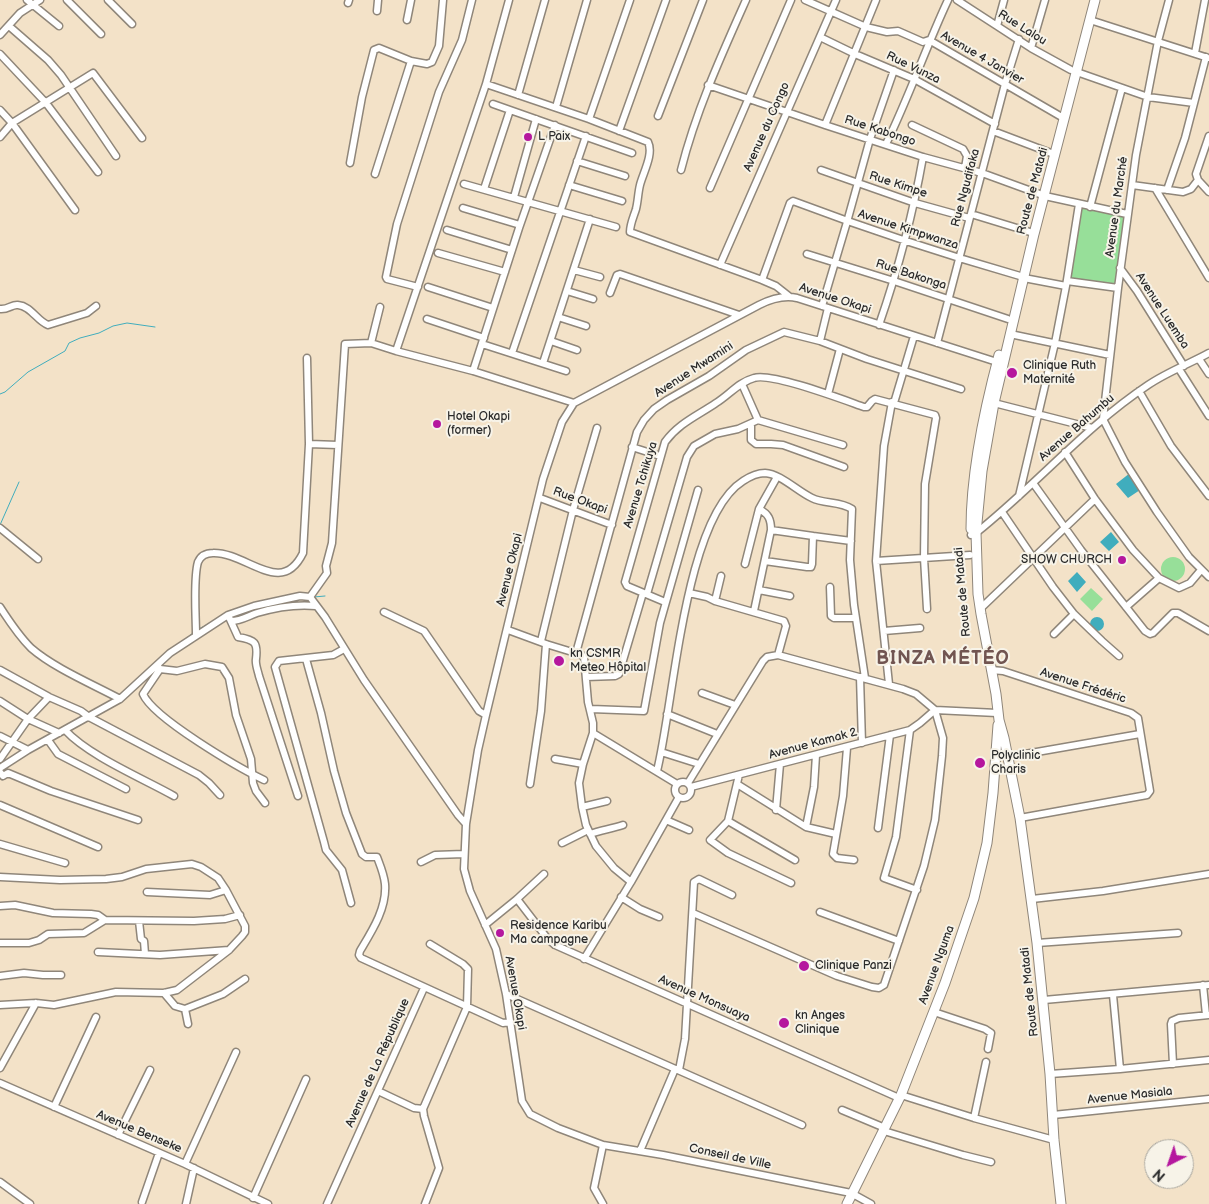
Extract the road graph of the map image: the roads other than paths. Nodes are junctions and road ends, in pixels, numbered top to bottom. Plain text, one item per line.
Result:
1 (40, 0) edge
2 (68, 0) edge
3 (108, 0) edge
4 (378, 0) edge
5 (411, 0) edge
6 (442, 0) edge
7 (472, 0) edge
8 (509, 0) edge
9 (545, 0) edge
10 (587, 0) edge
11 (630, 0) edge
12 (666, 0) edge
13 (703, 0) edge
14 (746, 0) edge
15 (791, 0) edge
16 (805, 0) edge
17 (836, 0) edge
18 (876, 0) edge
19 (948, 0) edge
20 (1004, 0) edge
21 (1045, 0) edge
22 (1089, 0) edge
23 (1095, 0) edge
24 (1169, 0) edge
25 (1205, 0) edge
26 (960, 1) edge
27 (29, 2) edge
28 (377, 11) dead end
29 (831, 12) junction
30 (407, 20) dead end
31 (1090, 20) junction
32 (132, 24) dead end
33 (9, 26) junction
34 (59, 26) dead end
35 (997, 26) junction
36 (866, 27) junction
37 (102, 34) dead end
38 (0, 35) edge
39 (820, 38) junction
40 (1018, 39) junction
41 (929, 40) junction
42 (1158, 41) junction
43 (1031, 48) junction
44 (1195, 53) junction
45 (0, 54) edge
46 (855, 54) junction
47 (1207, 58) edge
48 (411, 61) junction
49 (894, 70) junction
50 (1073, 71) junction
51 (914, 79) junction
52 (486, 84) junction
53 (1005, 84) junction
54 (708, 85) junction
55 (70, 88) junction
56 (1122, 88) junction
57 (518, 95) junction
58 (1148, 97) junction
59 (748, 98) junction
60 (1194, 103) junction
61 (46, 104) junction
62 (493, 104) dead end
63 (556, 107) junction
64 (0, 110) edge
65 (510, 110) junction
66 (786, 112) junction
67 (658, 116) dead end
68 (1060, 116) junction
69 (536, 119) junction
70 (589, 119) junction
71 (12, 124) junction
72 (555, 125) junction
73 (825, 125) junction
74 (912, 125) dead end
75 (994, 127) junction
76 (619, 131) junction
77 (586, 136) junction
78 (1209, 136) edge
79 (0, 137) edge
80 (142, 138) dead end
81 (870, 139) junction
82 (886, 144) junction
83 (632, 153) dead end
84 (1051, 153) junction
85 (116, 156) dead end
86 (923, 157) junction
87 (577, 161) junction
88 (350, 163) dead end
89 (965, 168) junction
90 (681, 170) dead end
91 (821, 170) dead end
92 (98, 172) dead end
93 (982, 173) junction
94 (375, 174) dead end
95 (626, 176) dead end
96 (1198, 180) junction
97 (856, 183) junction
98 (464, 184) dead end
99 (569, 185) junction
100 (1132, 185) junction
101 (710, 188) dead end
102 (1155, 188) junction
103 (484, 189) junction
104 (1167, 190) junction
105 (1209, 192) edge
106 (1043, 194) junction
107 (514, 197) junction
108 (528, 201) junction
109 (622, 201) dead end
110 (915, 202) junction
111 (1079, 204) junction
112 (1090, 207) junction
113 (463, 208) dead end
114 (75, 210) dead end
115 (560, 210) junction
116 (1127, 214) junction
117 (970, 216) junction
118 (590, 219) junction
119 (847, 222) junction
120 (520, 225) junction
121 (616, 227) dead end
122 (447, 230) dead end
123 (1030, 232) junction
124 (905, 241) junction
125 (1029, 244) junction
126 (512, 250) junction
127 (438, 252) dead end
128 (807, 254) dead end
129 (959, 259) junction
130 (835, 263) junction
131 (720, 265) junction
132 (1120, 268) junction
133 (574, 270) junction
134 (505, 272) junction
135 (600, 277) dead end
136 (1022, 277) junction
137 (1209, 278) edge
138 (762, 280) junction
139 (894, 281) junction
140 (1067, 284) junction
141 (428, 287) dead end
142 (418, 288) junction
143 (1118, 288) junction
144 (567, 291) junction
145 (610, 293) dead end
146 (790, 297) junction
147 (593, 299) dead end
148 (949, 299) junction
149 (96, 306) dead end
150 (380, 307) dead end
151 (825, 307) junction
152 (494, 308) junction
153 (0, 309) edge
154 (739, 315) junction
155 (558, 317) junction
156 (427, 319) dead end
157 (1008, 319) junction
158 (880, 325) junction
159 (586, 326) dead end
160 (1010, 334) junction
161 (914, 336) junction
162 (483, 341) junction
163 (550, 341) junction
164 (820, 341) junction
165 (371, 343) junction
166 (937, 343) junction
167 (1055, 343) junction
168 (840, 349) junction
169 (577, 350) dead end
170 (396, 351) junction
171 (512, 353) junction
172 (1209, 353) edge
173 (1110, 354) junction
174 (307, 358) dead end
175 (1198, 359) junction
176 (543, 364) junction
177 (1000, 364) junction
178 (1181, 367) junction
179 (903, 370) junction
180 (473, 371) junction
181 (566, 371) dead end
182 (1209, 374) edge
183 (742, 384) junction
184 (962, 389) dead end
185 (1140, 391) junction
186 (828, 394) junction
187 (893, 402) junction
188 (574, 403) junction
189 (994, 403) junction
190 (1039, 413) junction
191 (1209, 416) edge
192 (1102, 419) junction
193 (758, 420) junction
194 (751, 424) junction
195 (597, 428) dead end
196 (1092, 428) junction
197 (309, 444) junction
198 (338, 445) junction
199 (843, 445) dead end
200 (632, 447) junction
201 (1065, 452) junction
202 (660, 456) junction
203 (981, 458) junction
204 (844, 467) dead end
205 (777, 477) junction
206 (1033, 483) junction
207 (698, 490) dead end
208 (1209, 495) edge
209 (1019, 496) junction
210 (540, 498) junction
211 (1095, 498) junction
212 (759, 508) junction
213 (572, 510) junction
214 (1002, 512) junction
215 (612, 525) junction
216 (1064, 527) junction
217 (0, 528) edge
218 (771, 530) junction
219 (973, 534) junction
220 (813, 536) junction
221 (851, 541) junction
222 (970, 555) junction
223 (924, 558) junction
224 (1035, 558) junction
225 (38, 559) dead end
226 (765, 561) junction
227 (876, 561) junction
228 (745, 564) dead end
229 (1201, 570) junction
230 (722, 576) dead end
231 (1209, 577) edge
232 (1159, 578) junction
233 (830, 587) dead end
234 (759, 590) junction
235 (689, 593) junction
236 (645, 594) junction
237 (311, 595) junction
238 (790, 596) dead end
239 (296, 597) junction
240 (715, 601) junction
241 (665, 602) junction
242 (297, 604) junction
243 (316, 606) junction
244 (0, 607) edge
245 (1126, 607) junction
246 (927, 609) dead end
247 (980, 609) junction
248 (754, 611) junction
249 (384, 612) dead end
250 (1074, 614) junction
251 (856, 618) junction
252 (230, 619) junction
253 (979, 621) junction
254 (920, 628) dead end
255 (508, 630) junction
256 (884, 631) junction
257 (1209, 631) edge
258 (1054, 634) dead end
259 (196, 635) junction
260 (543, 643) junction
261 (344, 649) junction
262 (576, 653) junction
263 (778, 655) junction
264 (1120, 656) dead end
265 (306, 659) junction
266 (158, 667) junction
267 (0, 670) edge
268 (991, 670) junction
269 (586, 677) junction
270 (863, 678) junction
271 (889, 684) junction
272 (702, 693) dead end
273 (49, 697) junction
274 (120, 699) junction
275 (0, 701) edge
276 (735, 705) junction
277 (591, 709) junction
278 (935, 710) junction
279 (667, 714) junction
280 (998, 714) junction
281 (486, 715) junction
282 (92, 718) junction
283 (28, 719) junction
284 (910, 730) junction
285 (62, 732) junction
286 (593, 733) junction
287 (717, 734) junction
288 (1140, 734) junction
289 (890, 735) junction
290 (0, 736) edge
291 (48, 740) junction
292 (11, 742) junction
293 (862, 743) junction
294 (847, 748) junction
295 (28, 750) junction
296 (661, 752) junction
297 (816, 755) junction
298 (0, 759) edge
299 (555, 759) dead end
300 (1009, 762) junction
301 (583, 764) junction
302 (699, 764) junction
303 (780, 764) junction
304 (996, 766) junction
305 (1, 771) edge
306 (656, 771) junction
307 (252, 774) junction
308 (739, 774) junction
309 (264, 780) dead end
310 (530, 784) dead end
311 (677, 784) junction
312 (737, 784) junction
313 (689, 785) junction
314 (126, 789) dead end
315 (174, 796) dead end
316 (220, 796) dead end
317 (298, 796) dead end
318 (679, 797) junction
319 (607, 802) dead end
320 (265, 803) dead end
321 (0, 805) edge
322 (582, 806) junction
323 (776, 810) junction
324 (1020, 818) junction
325 (138, 820) dead end
326 (666, 820) junction
327 (728, 821) junction
328 (466, 824) junction
329 (622, 825) dead end
330 (806, 827) junction
331 (878, 828) dead end
332 (689, 830) dead end
333 (589, 832) junction
334 (836, 834) junction
335 (562, 842) dead end
336 (0, 844) edge
337 (98, 848) dead end
338 (464, 854) junction
339 (795, 860) dead end
340 (854, 860) dead end
341 (65, 862) dead end
342 (421, 862) dead end
343 (544, 874) dead end
344 (1209, 874) edge
345 (0, 877) edge
346 (631, 882) junction
347 (791, 883) dead end
348 (226, 890) junction
349 (917, 890) junction
350 (147, 892) dead end
351 (732, 895) dead end
352 (621, 897) junction
353 (517, 899) junction
354 (1032, 899) junction
355 (351, 903) dead end
356 (0, 906) edge
357 (820, 912) dead end
358 (693, 913) junction
359 (240, 915) junction
360 (659, 917) dead end
361 (105, 920) junction
362 (139, 921) junction
363 (485, 925) junction
364 (1178, 933) dead end
365 (899, 941) junction
366 (0, 943) edge
367 (1037, 943) junction
368 (430, 944) dead end
369 (229, 950) junction
370 (98, 952) dead end
371 (144, 954) junction
372 (584, 959) junction
373 (61, 975) dead end
374 (0, 976) edge
375 (245, 980) dead end
376 (1206, 985) edge
377 (424, 988) junction
378 (164, 993) junction
379 (506, 994) junction
380 (1112, 995) junction
381 (1044, 1000) junction
382 (36, 1003) junction
383 (688, 1004) junction
384 (0, 1006) edge
385 (467, 1007) junction
386 (185, 1009) junction
387 (934, 1012) junction
388 (1207, 1015) edge
389 (96, 1017) dead end
390 (510, 1022) junction
391 (188, 1024) dead end
392 (988, 1050) dead end
393 (236, 1052) dead end
394 (1209, 1060) edge
395 (986, 1062) dead end
396 (1173, 1064) junction
397 (0, 1068) edge
398 (150, 1070) dead end
399 (677, 1070) junction
400 (1120, 1070) junction
401 (1050, 1074) junction
402 (306, 1079) dead end
403 (1, 1086) edge
404 (378, 1091) junction
405 (900, 1097) junction
406 (1209, 1099) edge
407 (54, 1107) junction
408 (423, 1109) junction
409 (842, 1110) dead end
410 (1053, 1115) junction
411 (974, 1118) junction
412 (802, 1125) dead end
413 (884, 1129) junction
414 (118, 1135) junction
415 (1054, 1140) junction
416 (603, 1145) junction
417 (640, 1151) junction
418 (159, 1152) junction
419 (991, 1162) dead end
420 (186, 1164) junction
421 (194, 1168) junction
422 (0, 1182) edge
423 (851, 1193) junction
424 (253, 1198) junction
425 (142, 1202) dead end
426 (30, 1204) edge
427 (186, 1204) edge
428 (268, 1204) edge
429 (327, 1204) edge
430 (425, 1204) edge
431 (603, 1204) edge
432 (847, 1204) edge
433 (871, 1204) edge
434 (1061, 1204) edge

1 - 27 street
2 - 37 street
3 - 32 street
4 - 28 street
5 - 30 street
6 - 48 street
7 - 142 street
8 - 52 street
9 - 57 street
10 - 63 street
11 - 70 street
12 - 76 street
13 - 67 street
14 - 54 street
15 - 59 street
16 - 29 street, Avenue 4 Janvier
17 - 29 street, Avenue du Congo
18 - 36 street
19 - 41 street
20 - 35 street
21 - 43 street
22 - 50 main road, Route de Matadi
23 - 31 main road, Route de Matadi
24 - 42 street, Avenue du Marché
25 - 44 street
26 - 35 street, Rue Lalou
27 - 33 street
27 - 34 street
29 - 36 street, Avenue 4 Janvier
29 - 39 street, Avenue du Congo
31 - 42 street
31 - 50 main road, Route de Matadi
33 - 38 street
33 - 55 street
35 - 40 street, Rue Lalou
36 - 41 street, Avenue 4 Janvier
36 - 46 street
39 - 46 street, Rue Vunza
39 - 66 street, Avenue du Congo
40 - 43 street, Rue Lalou
40 - 53 street, Rue Ngudifaka
41 - 51 street
41 - 53 street, Avenue 4 Janvier
42 - 44 street
42 - 58 street, Avenue du Marché
43 - 50 street, Rue Lalou
44 - 47 street
45 - 61 street
46 - 49 street, Rue Vunza
46 - 73 street
47 - 60 street
48 - 88 street
48 - 94 street
49 - 51 street, Rue Vunza
49 - 81 street
50 - 56 street, Rue Lalou
50 - 68 main road, Route de Matadi
50 - 106 main road, Route de Matadi
51 - 75 street, Rue Vunza
51 - 82 street
52 - 57 street
52 - 142 street
53 - 68 street, Avenue 4 Janvier
53 - 75 street, Rue Ngudifaka
54 - 59 street, Rue Kabongo
54 - 90 street
55 - 61 street
55 - 80 street
55 - 85 street
56 - 58 street, Rue Lalou
56 - 112 street
57 - 63 street
58 - 60 street, Rue Lalou
58 - 100 street, Avenue du Marché
59 - 66 street, Rue Kabongo
59 - 101 street
60 - 104 street
61 - 71 street
61 - 92 street
62 - 65 street
63 - 70 street
64 - 71 street
65 - 69 street
65 - 103 street
66 - 73 street, Rue Kabongo
66 - 131 street, Avenue du Congo
68 - 84 main road, Route de Matadi
69 - 72 street
69 - 107 street
70 - 76 street
71 - 79 street
71 - 114 street
72 - 77 street
72 - 108 street
73 - 81 street, Rue Kabongo
74 - 89 street
75 - 84 street, Rue Vunza
75 - 93 street, Rue Ngudifaka
76 - 131 street
77 - 83 street
77 - 87 street
78 - 96 street
81 - 82 street, Rue Kabongo
81 - 97 street
82 - 86 street, Rue Kabongo
84 - 106 main road, Route de Matadi
86 - 89 street, Rue Kabongo
86 - 110 street
87 - 95 street
87 - 99 street
89 - 93 street, Rue Kabongo
91 - 97 street, Rue Kimpe
93 - 106 street, Rue Kabongo
93 - 117 street, Rue Ngudifaka
96 - 104 street
96 - 105 street
97 - 110 street, Rue Kimpe
97 - 119 street
98 - 103 street
99 - 109 street
99 - 115 street
100 - 102 street
100 - 116 street, Avenue du Marché
102 - 104 street
102 - 137 street
103 - 107 street
106 - 111 street, Rue Kabongo
106 - 123 main road, Route de Matadi
106 - 125 main road, Route de Matadi
107 - 108 street
108 - 115 street
108 - 120 street
110 - 117 street, Rue Kimpe
110 - 124 street
111 - 112 street, Rue Kabongo
111 - 140 street
112 - 116 street, Rue Kabongo
113 - 120 street
115 - 118 street
115 - 171 street
116 - 132 street, Avenue du Marché
117 - 123 street, Rue Kimpe
117 - 129 street, Rue Ngudifaka
118 - 121 street
118 - 133 street
119 - 124 street, Avenue Kimpwanza
119 - 130 street
119 - 138 street, Avenue Kimpwanza
120 - 126 street
122 - 126 street
123 - 125 main road, Route de Matadi
124 - 129 street, Avenue Kimpwanza
124 - 139 street
125 - 136 main road, Route de Matadi
126 - 134 street
127 - 134 street
128 - 130 street, Rue Bakonga
129 - 136 street, Avenue Kimpwanza
129 - 148 street, Rue Ngudifaka
130 - 139 street, Rue Bakonga
130 - 151 street
131 - 138 street
132 - 143 street, Avenue du Marché
132 - 178 street, Avenue Luemba
133 - 135 street
133 - 144 street
134 - 152 street
136 - 140 street, Avenue Kimpwanza
136 - 157 main road, Route de Matadi
136 - 160 main road, Route de Matadi
138 - 146 street
139 - 148 street, Rue Bakonga
139 - 158 street
140 - 143 street, Avenue Kimpwanza
140 - 167 street
141 - 152 street
142 - 170 street
143 - 173 street, Avenue du Marché
144 - 147 street
144 - 155 street
145 - 154 street
146 - 151 street, Avenue Okapi
146 - 154 street, Avenue Okapi
148 - 157 street, Rue Bakonga
148 - 166 street, Rue Ngudifaka
149 - 153 street
150 - 165 street
151 - 158 street, Avenue Okapi
151 - 164 street
152 - 162 street
154 - 188 street, Avenue Okapi
155 - 159 street
155 - 163 street
156 - 162 street
157 - 177 main road, Route de Matadi
158 - 161 street, Avenue Okapi
160 - 167 street
160 - 177 main road, Route de Matadi
161 - 166 street, Avenue Okapi
161 - 179 street
162 - 171 street
162 - 180 street
163 - 169 street
163 - 176 street
164 - 168 street, Avenue Mwamini
164 - 200 street, Avenue Mwamini
165 - 170 street
165 - 198 street
166 - 177 street, Avenue Okapi
167 - 173 street
167 - 190 street
168 - 179 street, Avenue Mwamini
168 - 186 street
170 - 180 street
171 - 176 street
172 - 175 street, Avenue Bahumbu
173 - 192 street, Avenue du Marché
174 - 197 street
175 - 178 street, Avenue Bahumbu
175 - 182 street
176 - 181 street
177 - 189 main road, Route de Matadi
177 - 203 main road, Route de Matadi
178 - 185 street, Avenue Bahumbu
178 - 191 street, Avenue Luemba
179 - 184 street, Avenue Mwamini
179 - 187 street
180 - 188 street
183 - 186 street, Avenue Tchikuya
183 - 193 street
183 - 202 street, Avenue Tchikuya
185 - 192 street, Avenue Bahumbu
185 - 208 street
186 - 187 street, Avenue Tchikuya
187 - 223 street, Avenue Tchikuya
187 - 227 street
188 - 210 street, Avenue Okapi
189 - 190 street
189 - 203 main road, Route de Matadi
190 - 196 street
190 - 209 street
192 - 196 street, Avenue Bahumbu
192 - 229 street
193 - 194 street
193 - 199 street
194 - 204 street
194 - 236 street
195 - 213 street
196 - 201 street, Avenue Bahumbu
197 - 198 street
197 - 259 street
198 - 237 street
200 - 202 street
200 - 215 street, Avenue Mwamini
201 - 206 street, Avenue Bahumbu
201 - 211 street
202 - 236 street, Avenue Tchikuya
203 - 219 main road, Route de Matadi
205 - 212 street
205 - 221 street
205 - 235 street
206 - 209 street, Avenue Bahumbu
206 - 216 street
207 - 241 street
209 - 214 street, Avenue Bahumbu
210 - 213 street, Rue Okapi
210 - 255 street, Avenue Okapi
211 - 216 street
211 - 232 street
212 - 218 street
212 - 228 street
213 - 215 street, Rue Okapi
213 - 260 street
214 - 219 street, Avenue Bahumbu
214 - 224 street
215 - 262 street, Avenue Mwamini
216 - 224 street
216 - 245 street
217 - 225 street
218 - 220 street
218 - 226 street
219 - 222 main road, Route de Matadi
219 - 247 main road, Route de Matadi
220 - 221 street
220 - 226 street
221 - 251 street
222 - 223 street
222 - 253 main road, Route de Matadi
223 - 227 street
223 - 246 street
224 - 247 street
224 - 250 street
226 - 234 street
227 - 256 street
229 - 231 street
229 - 232 street
230 - 240 street
232 - 245 street
233 - 251 street
234 - 238 street
234 - 248 street
235 - 240 street
235 - 279 street
236 - 241 street, Avenue Tchikuya
236 - 269 street
237 - 239 street
237 - 243 street
239 - 242 street
239 - 252 street
240 - 248 street
241 - 277 street
242 - 243 street
242 - 252 street
243 - 261 street
244 - 274 street
245 - 257 street
247 - 253 main road, Route de Matadi
248 - 263 street
249 - 281 street
250 - 258 street
250 - 264 street
251 - 270 street
252 - 259 street
252 - 317 street
253 - 268 main road, Route de Matadi
253 - 280 main road, Route de Matadi
254 - 256 street
255 - 260 street
255 - 281 street, Avenue Okapi
256 - 271 street
259 - 266 street
260 - 262 street
260 - 310 street
261 - 265 street
261 - 328 street
262 - 269 street
263 - 270 street
263 - 276 street
265 - 355 street
265 - 377 street
266 - 274 street
266 - 307 street
266 - 307 street
267 - 273 street
268 - 280 main road, Route de Matadi
268 - 288 street, Avenue Frédéric
269 - 277 street
270 - 271 street
270 - 293 street
271 - 278 street
272 - 276 street
273 - 282 street
273 - 283 street
274 - 282 street
275 - 283 street
276 - 287 street
277 - 286 street
278 - 280 street
278 - 284 street, Avenue Kamak 2
278 - 349 street
279 - 287 street
279 - 296 street
280 - 300 main road, Route de Matadi
280 - 304 main road, Avenue Nguma
281 - 328 street, Avenue Okapi
282 - 285 street
282 - 316 street
283 - 285 street
283 - 292 street
284 - 289 street, Avenue Kamak 2
284 - 349 street
285 - 291 street
285 - 315 street
286 - 301 street
286 - 306 street
287 - 302 street
288 - 300 street
288 - 324 street, Avenue Frédéric
289 - 293 street, Avenue Kamak 2
289 - 331 street
290 - 292 street
291 - 295 street
291 - 314 street
292 - 295 street
292 - 298 street
293 - 294 street, Avenue Kamak 2
294 - 297 street, Avenue Kamak 2
294 - 334 street
295 - 305 street
296 - 302 street
296 - 306 street
297 - 303 street, Avenue Kamak 2
297 - 330 street
299 - 301 street
300 - 304 main road
300 - 324 main road, Route de Matadi
301 - 322 street
302 - 313 street
303 - 308 street, Avenue Kamak 2
303 - 323 street
304 - 387 main road, Avenue Nguma
305 - 325 street
306 - 311 street
307 - 309 street
307 - 320 street
308 - 312 street
308 - 313 street, Avenue Kamak 2
311 - 313 street
311 - 318 street
312 - 323 street
312 - 327 street
313 - 318 street
318 - 326 street
319 - 322 street
321 - 337 street
322 - 333 street
323 - 330 street
324 - 354 main road, Route de Matadi
326 - 332 street
326 - 346 street
327 - 339 street
327 - 347 street
328 - 338 street, Avenue Okapi
329 - 333 street
330 - 334 street
333 - 335 street
333 - 346 street
334 - 340 street
336 - 341 street
338 - 342 street
338 - 363 street, Avenue Okapi
343 - 353 street
344 - 354 street
345 - 348 street
346 - 352 street
348 - 350 street
348 - 359 street
349 - 365 street
351 - 358 street
352 - 360 street
352 - 372 street
353 - 363 street
353 - 372 street, Avenue Monsuaya
354 - 367 main road, Route de Matadi
356 - 361 street
357 - 365 street
358 - 365 street
358 - 383 street
359 - 362 street
359 - 369 street
361 - 362 street
361 - 366 street
362 - 371 street
363 - 379 street, Avenue Okapi
364 - 367 street
367 - 381 main road, Route de Matadi
368 - 385 street
369 - 371 street
369 - 378 street
370 - 371 street
372 - 383 street, Avenue Monsuaya
373 - 374 street
375 - 386 street
376 - 380 street
376 - 388 street
377 - 385 street, Avenue de La République
377 - 404 street, Avenue de La République
378 - 382 street
378 - 386 street
379 - 390 street, Avenue Okapi
379 - 399 street
380 - 381 street
380 - 400 street
381 - 401 main road, Route de Matadi
382 - 384 street
382 - 397 street
383 - 399 street
383 - 405 street, Avenue Monsuaya
385 - 390 street, Avenue de La République
385 - 408 street
386 - 391 street
387 - 392 street
387 - 405 main road, Avenue Nguma
388 - 396 street
389 - 407 street
390 - 416 street, Avenue Okapi
393 - 420 street
394 - 396 street
395 - 411 street
396 - 400 street
398 - 414 street
399 - 412 street
399 - 417 street
400 - 401 street
401 - 410 main road, Route de Matadi
402 - 424 street
403 - 407 street, Avenue Benseke
404 - 408 street
404 - 429 street, Avenue de La République
405 - 411 street, Avenue Monsuaya
405 - 413 main road, Avenue Nguma
406 - 410 street, Avenue Masiala
407 - 414 street, Avenue Benseke
408 - 430 street
409 - 413 street
410 - 415 main road, Route de Matadi
411 - 415 street, Avenue Monsuaya
413 - 419 street
413 - 423 main road, Avenue Nguma
414 - 418 street, Avenue Benseke
415 - 434 main road, Route de Matadi
416 - 417 street, Conseil de Ville
416 - 431 street
417 - 423 street, Conseil de Ville
418 - 420 street, Avenue Benseke
418 - 425 street
420 - 421 street, Avenue Benseke
421 - 424 street, Avenue Benseke
421 - 427 street
422 - 426 street
423 - 432 main road, Avenue Nguma
423 - 433 street, Conseil de Ville
424 - 428 street, Avenue Benseke

